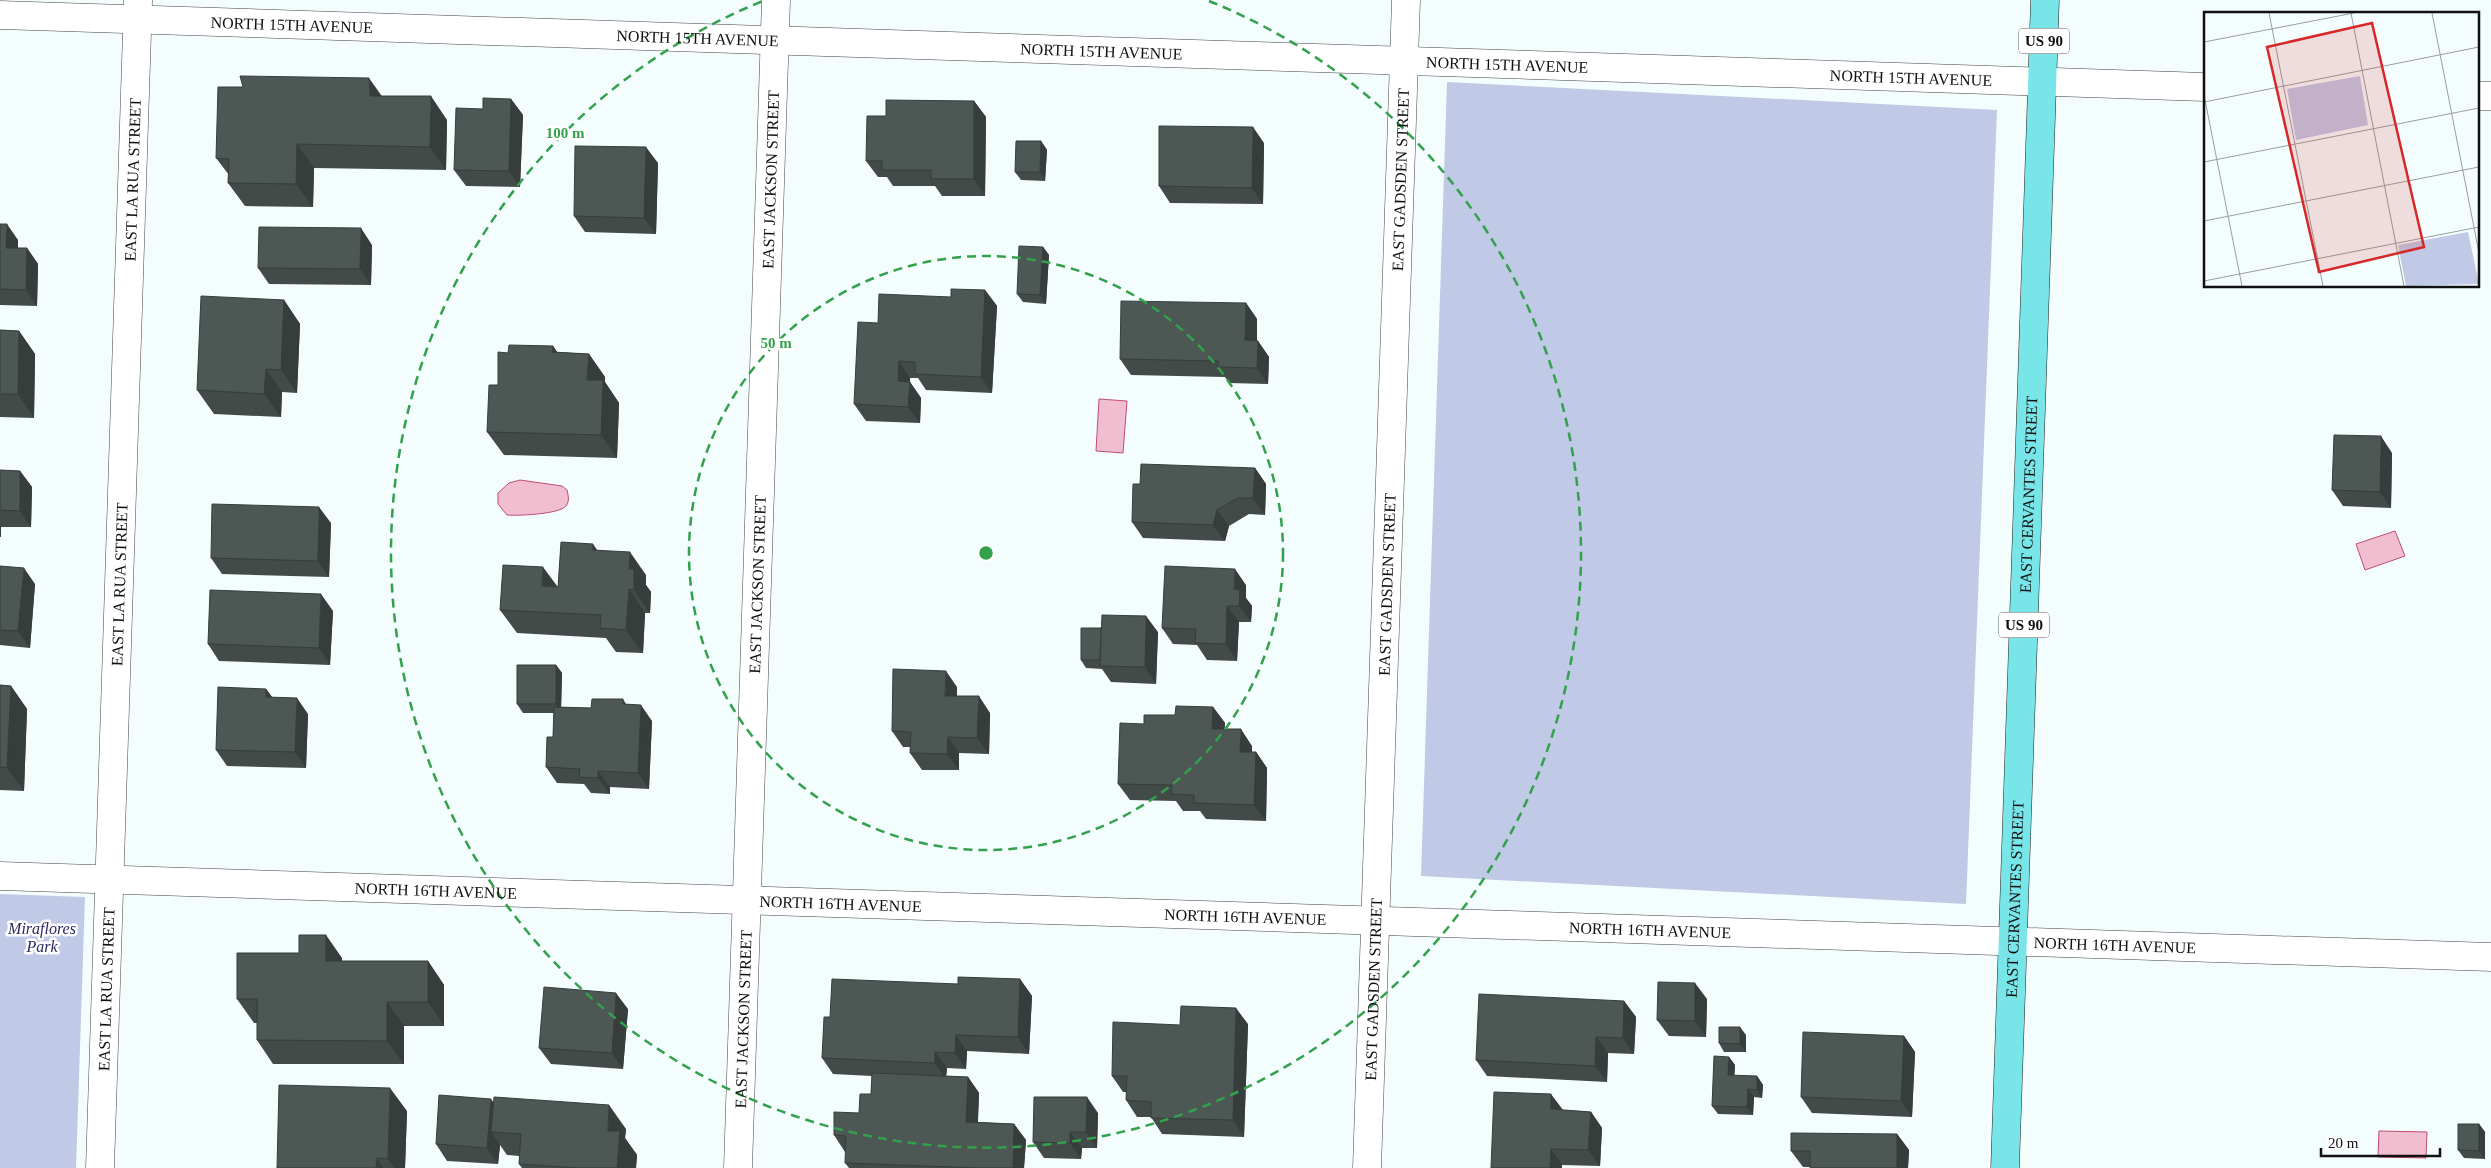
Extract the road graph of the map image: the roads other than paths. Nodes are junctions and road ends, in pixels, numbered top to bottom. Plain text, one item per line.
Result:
1 (776, 0) edge
2 (1406, 0) edge
3 (2045, 0) edge
4 (137, 10) edge
5 (0, 15) edge
6 (775, 40) junction
7 (1403, 61) junction
8 (2042, 82) junction
9 (2204, 87) edge
10 (2478, 96) edge
11 (2491, 96) edge
12 (0, 876) edge
13 (110, 879) junction
14 (747, 900) junction
15 (1375, 921) junction
16 (2014, 941) junction
17 (2491, 957) edge
18 (100, 1168) edge
19 (738, 1168) edge
20 (1367, 1168) edge
21 (2005, 1168) edge

1 - 6 street, EAST JACKSON STREET
2 - 7 street, EAST GADSDEN STREET
3 - 8 main road, EAST CERVANTES STREET / US 90
4 - 5 street, NORTH 15TH AVENUE
4 - 6 street, NORTH 15TH AVENUE
4 - 13 street, EAST LA RUA STREET
6 - 7 street, NORTH 15TH AVENUE
6 - 14 street, EAST JACKSON STREET
7 - 8 street, NORTH 15TH AVENUE
7 - 15 street, EAST GADSDEN STREET
8 - 9 street, NORTH 15TH AVENUE
8 - 16 main road, EAST CERVANTES STREET / US 90
10 - 11 street
12 - 13 street, NORTH 16TH AVENUE
13 - 14 street, NORTH 16TH AVENUE
13 - 18 street, EAST LA RUA STREET
14 - 15 street, NORTH 16TH AVENUE
14 - 19 street, EAST JACKSON STREET
15 - 16 street, NORTH 16TH AVENUE
15 - 20 street, EAST GADSDEN STREET
16 - 17 street, NORTH 16TH AVENUE
16 - 21 main road, EAST CERVANTES STREET / US 90

